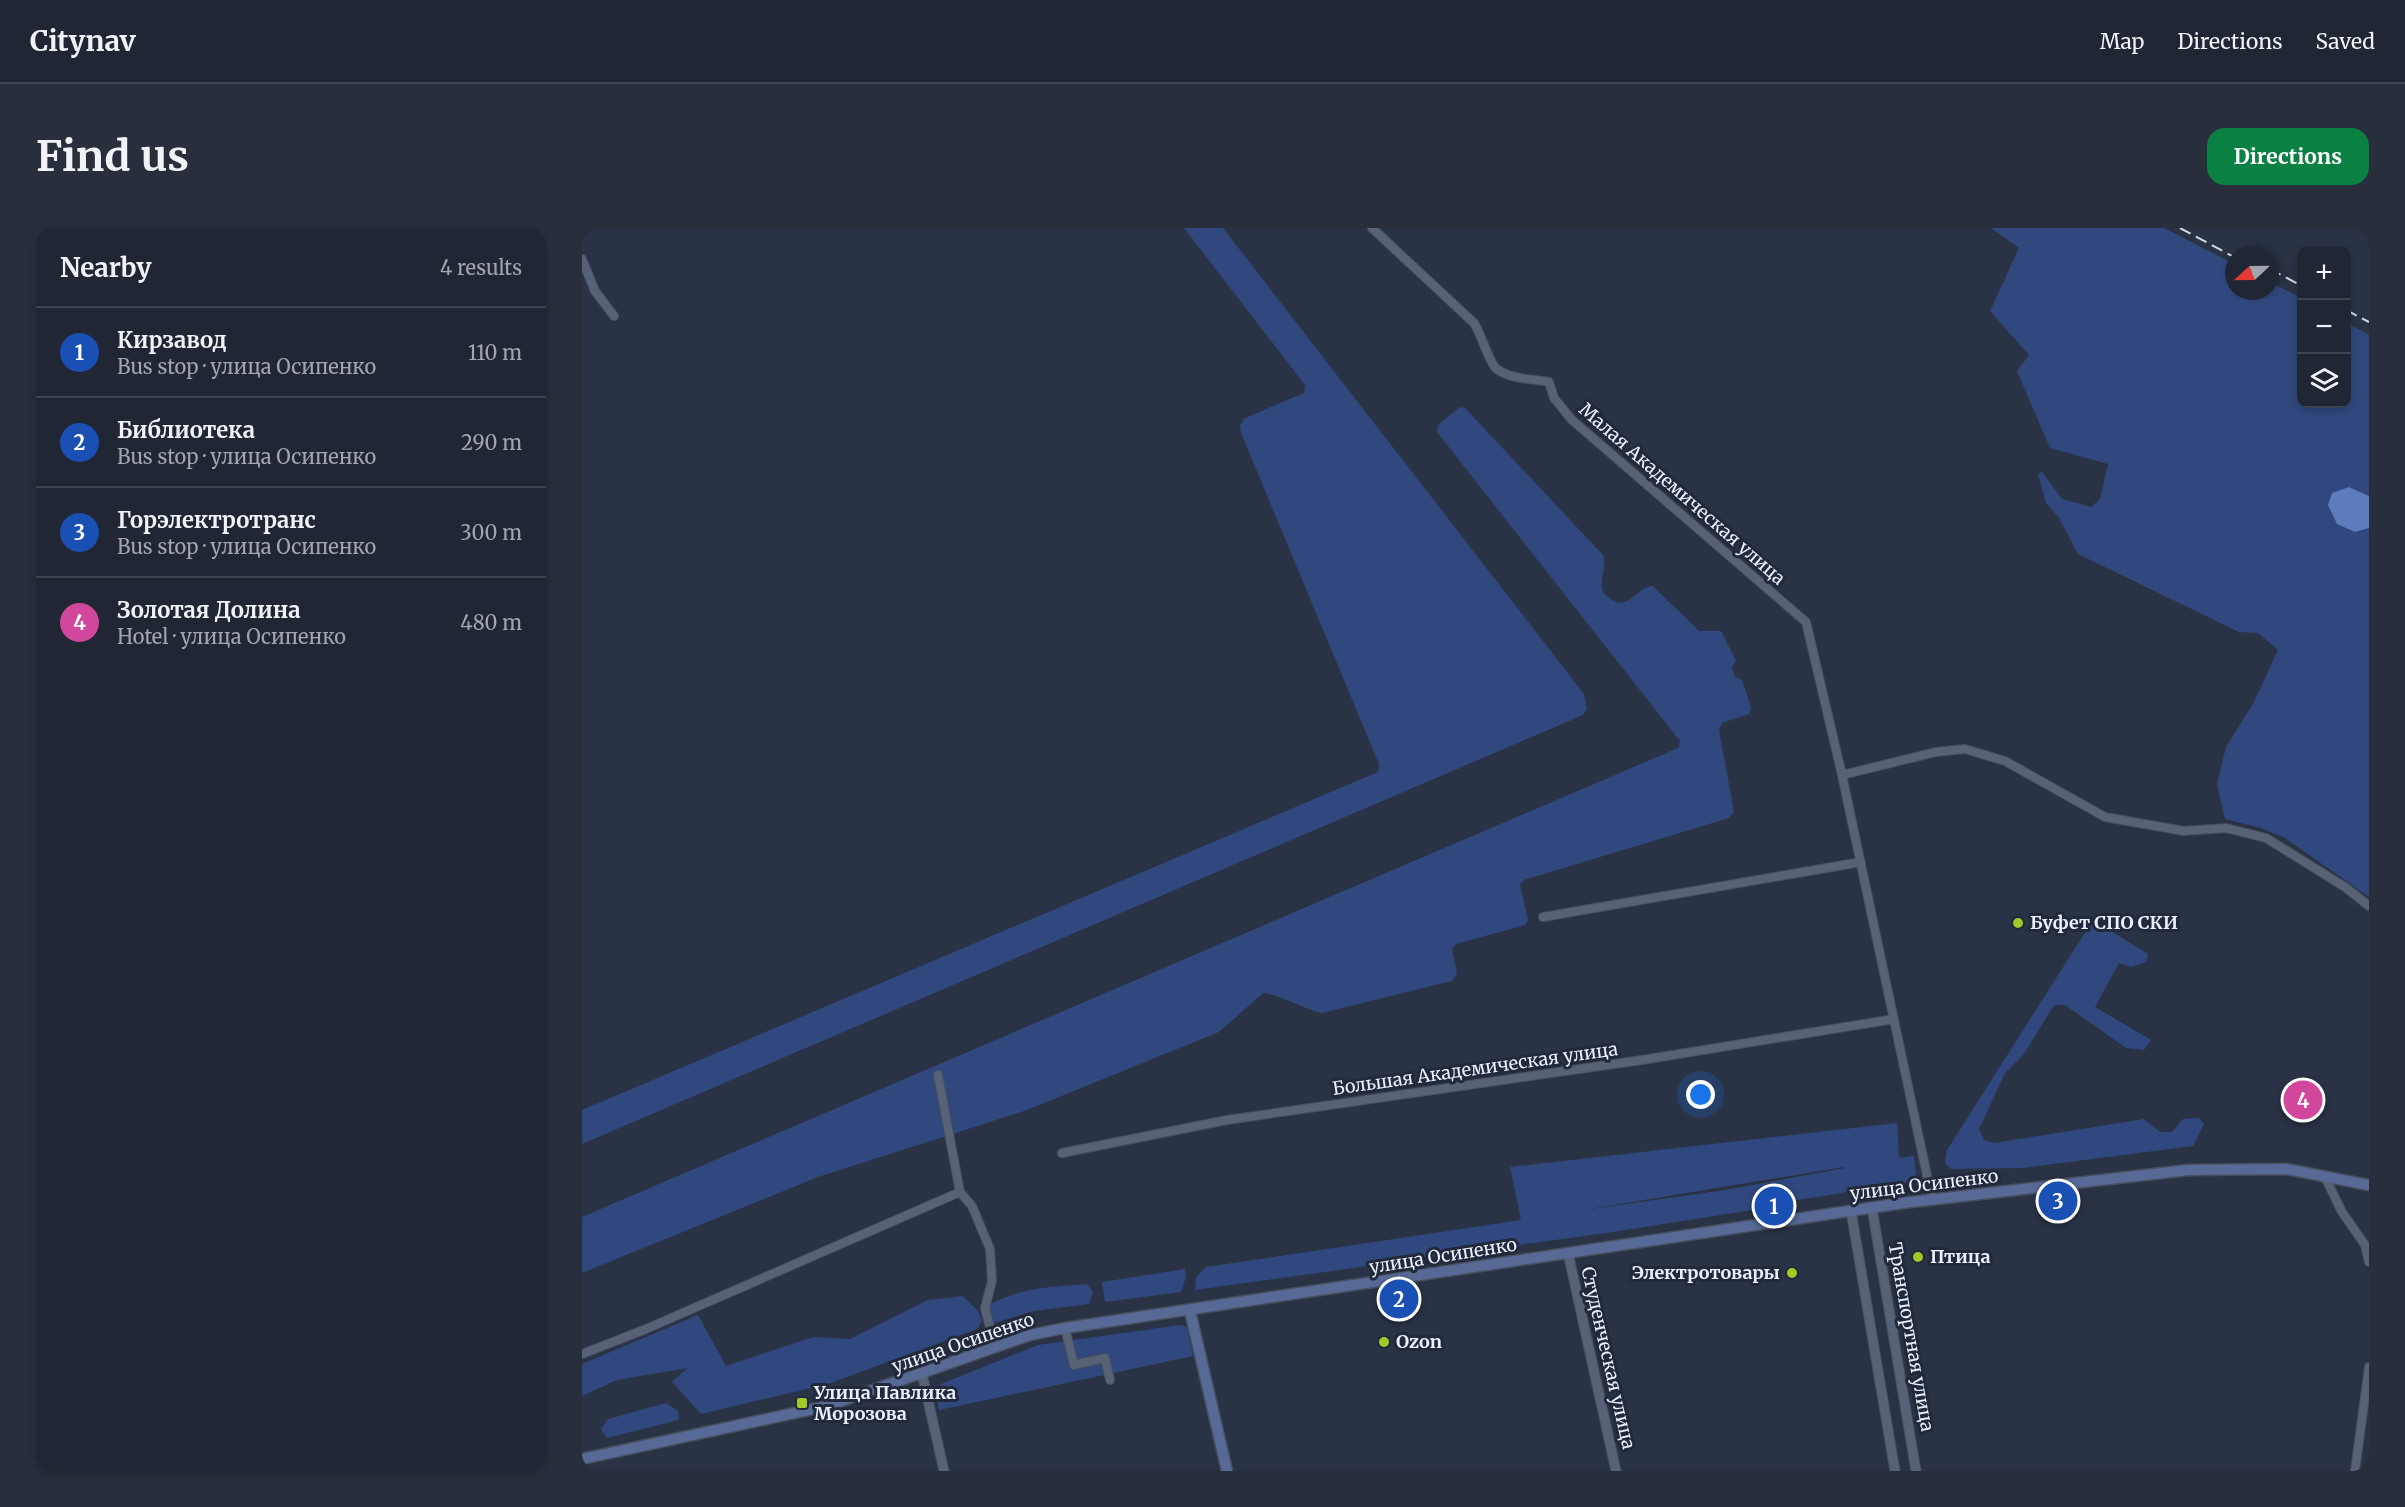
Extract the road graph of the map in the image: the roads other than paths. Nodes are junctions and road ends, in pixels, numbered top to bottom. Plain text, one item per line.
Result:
1 (1372, 228) edge
2 (582, 259) edge
3 (614, 316) dead end
4 (1842, 775) junction
5 (1861, 862) junction
6 (2369, 906) edge
7 (1544, 917) dead end
8 (1894, 1019) junction
9 (938, 1075) dead end
10 (1062, 1154) dead end
11 (2324, 1175) junction
12 (2369, 1185) edge
13 (960, 1192) junction
14 (1932, 1199) junction
15 (1872, 1208) junction
16 (1851, 1211) junction
17 (1568, 1253) junction
18 (2369, 1262) edge
19 (1190, 1311) junction
20 (1065, 1328) junction
21 (995, 1347) junction
22 (582, 1354) edge
23 (2369, 1367) edge
24 (922, 1374) junction
25 (1110, 1380) dead end
26 (582, 1459) edge
27 (944, 1471) edge
28 (1227, 1471) edge
29 (1616, 1471) edge
30 (1895, 1471) edge
31 (1916, 1471) edge
32 (2355, 1471) edge

1 - 4 street, Малая Академическая улица
2 - 3 street
4 - 5 street
4 - 6 street
5 - 7 street
5 - 8 street
8 - 10 street, Большая Академическая улица
8 - 14 street
9 - 13 street
11 - 12 main road, улица Осипенко
11 - 14 main road, улица Осипенко
11 - 18 street
13 - 21 street
13 - 22 street
14 - 15 main road, улица Осипенко
15 - 16 main road, улица Осипенко
15 - 31 street, Транспортная улица
16 - 17 main road, улица Осипенко
16 - 30 street, Транспортная улица
17 - 19 main road, улица Осипенко
17 - 29 street, Студенческая улица
19 - 20 main road, улица Осипенко
19 - 28 main road
20 - 21 main road, улица Осипенко
20 - 25 street
21 - 24 main road, улица Осипенко
23 - 32 street
24 - 26 main road, улица Осипенко
24 - 27 street

